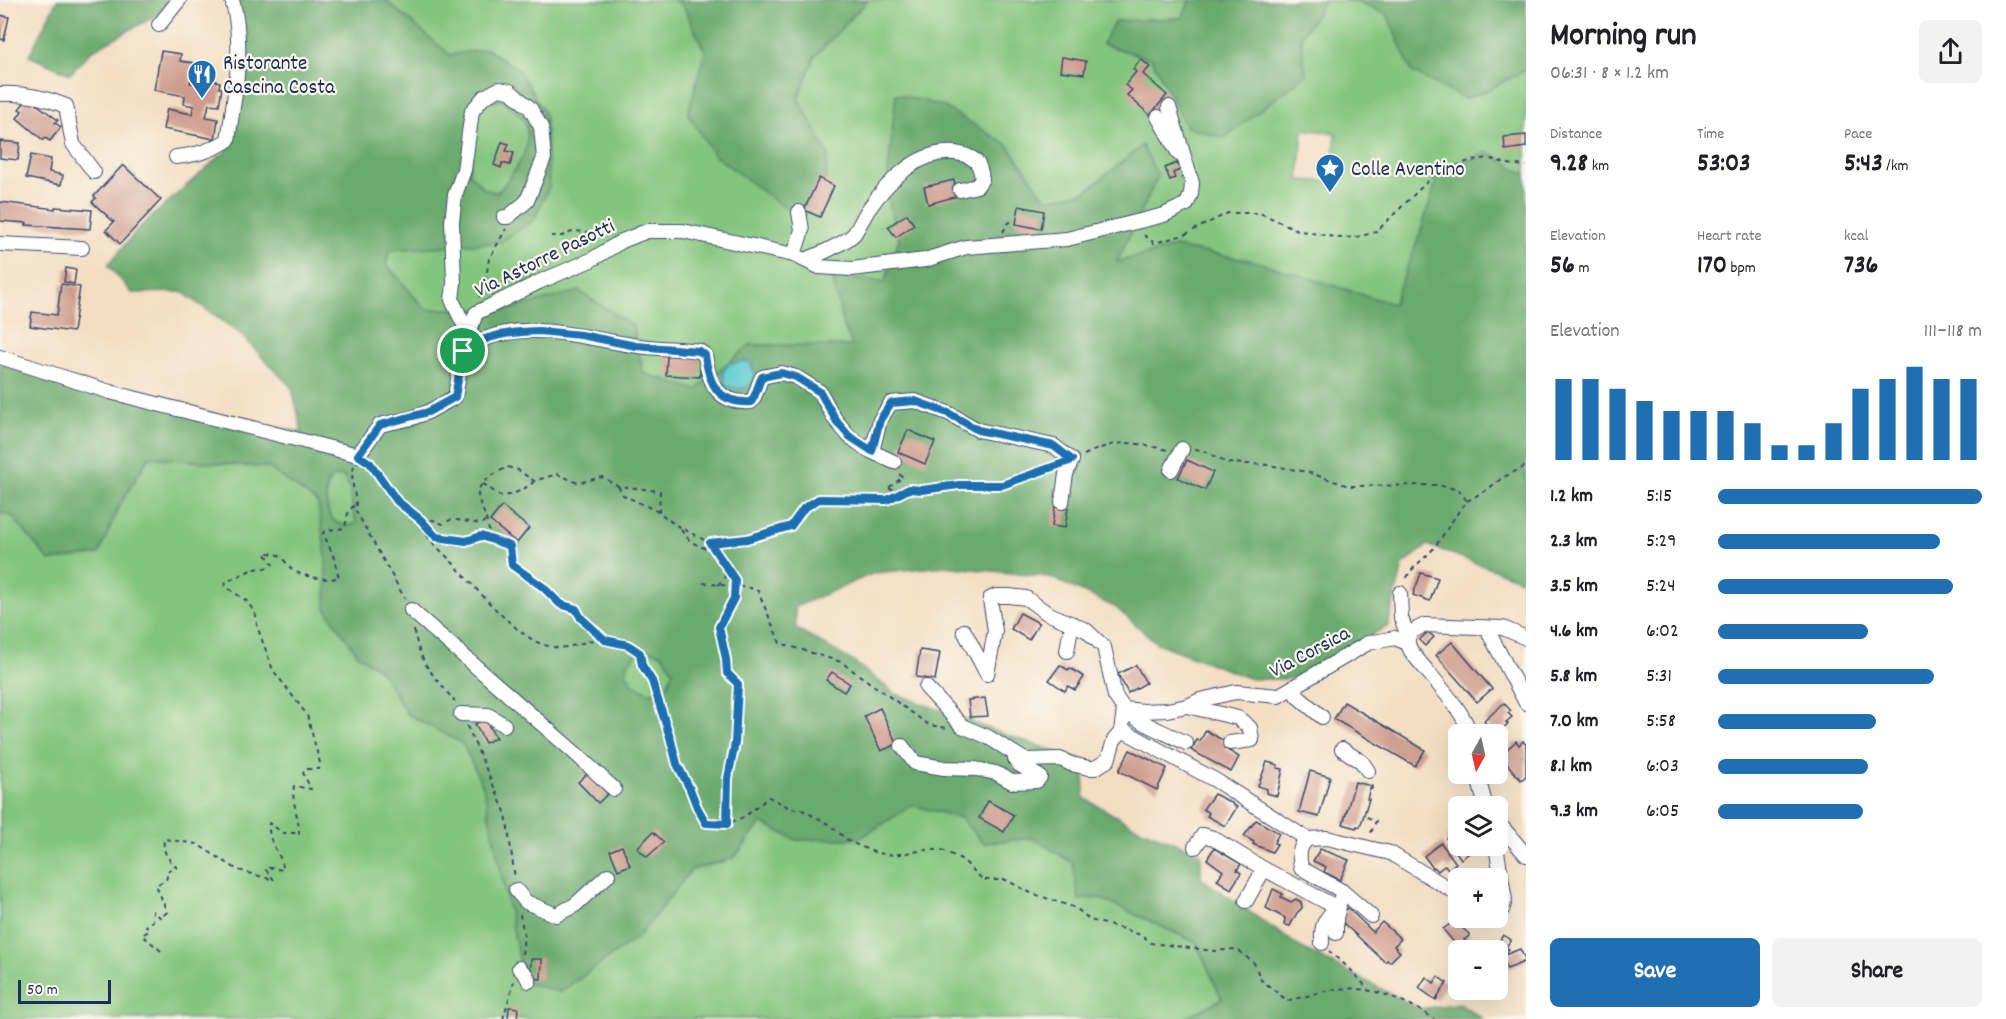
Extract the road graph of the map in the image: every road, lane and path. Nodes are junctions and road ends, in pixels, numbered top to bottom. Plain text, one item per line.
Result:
1 (179, 0) edge
2 (232, 0) edge
3 (159, 25) dead end
4 (0, 94) edge
5 (1169, 107) dead end
6 (1158, 117) dead end
7 (176, 157) dead end
8 (1183, 158) junction
9 (1526, 166) edge
10 (94, 172) dead end
11 (960, 190) dead end
12 (799, 212) dead end
13 (505, 223) joint
14 (1137, 229) dead end
15 (551, 236) dead end
16 (631, 238) junction
17 (0, 244) edge
18 (82, 248) dead end
19 (799, 257) junction
20 (479, 298) dead end
21 (470, 332) junction
22 (463, 351) junction
23 (0, 357) edge
24 (1182, 449) junction
25 (872, 451) junction
26 (358, 455) junction
27 (1072, 460) junction
28 (1526, 466) edge
29 (896, 467) joint
30 (1171, 470) dead end
31 (534, 481) junction
32 (483, 484) junction
33 (618, 486) junction
34 (909, 489) junction
35 (1467, 501) junction
36 (357, 502) dead end
37 (1062, 502) dead end
38 (659, 512) junction
39 (419, 519) junction
40 (486, 520) junction
41 (679, 527) junction
42 (492, 540) junction
43 (710, 543) junction
44 (718, 555) junction
45 (725, 565) junction
46 (1409, 571) dead end
47 (703, 583) dead end
48 (718, 585) junction
49 (736, 588) junction
50 (1400, 593) dead end
51 (411, 610) dead end
52 (1074, 624) junction
53 (1490, 628) junction
54 (964, 631) dead end
55 (602, 638) junction
56 (1526, 638) edge
57 (1408, 639) junction
58 (1067, 651) dead end
59 (1296, 686) junction
60 (926, 687) dead end
61 (1526, 703) edge
62 (1187, 706) junction
63 (1124, 709) junction
64 (461, 714) dead end
65 (1322, 717) dead end
66 (504, 724) dead end
67 (954, 724) junction
68 (1465, 724) edge
69 (1126, 732) dead end
70 (1186, 743) dead end
71 (1230, 743) dead end
72 (902, 746) dead end
73 (1342, 749) dead end
74 (1011, 752) junction
75 (1368, 771) dead end
76 (614, 789) dead end
77 (1367, 817) dead end
78 (727, 824) junction
79 (1508, 834) edge
80 (1307, 839) junction
81 (1195, 846) dead end
82 (1366, 846) junction
83 (1526, 855) edge
84 (1262, 867) junction
85 (608, 875) dead end
86 (1448, 888) edge
87 (516, 890) dead end
88 (1340, 900) junction
89 (1246, 901) dead end
90 (1371, 916) dead end
91 (1336, 933) dead end
92 (1322, 944) joint
93 (161, 951) dead end
94 (519, 968) dead end
95 (529, 981) dead end
96 (1368, 989) junction
97 (509, 996) dead end
98 (503, 1019) edge
99 (1434, 1019) edge

1 - 3 street
2 - 7 street
4 - 10 street
5 - 8 street
6 - 8 street
8 - 19 street, Via Astorre Pasotti
9 - 14 path
11 - 19 street
12 - 19 street
13 - 20 path
13 - 21 street
15 - 16 path
16 - 19 street, Via Astorre Pasotti
16 - 21 street, Via Astorre Pasotti
17 - 18 street
21 - 22 street, Via Astorre Pasotti
22 - 25 street
22 - 26 street, Via Astorre Pasotti
23 - 26 street
24 - 27 path
24 - 30 street
24 - 35 path
25 - 27 street
25 - 29 street
26 - 39 path
27 - 34 path
27 - 37 street
28 - 35 path
29 - 34 path
31 - 32 path
31 - 32 path
31 - 33 path
32 - 40 path
33 - 38 path
33 - 38 path
34 - 43 path
35 - 46 path
36 - 93 path
38 - 41 path
39 - 40 path
39 - 42 path
39 - 55 path
40 - 42 path
41 - 43 path
41 - 44 path
42 - 55 path
43 - 44 path
44 - 45 path
45 - 48 path
45 - 49 path
47 - 48 path
48 - 49 path
49 - 67 path
49 - 78 path
50 - 57 street
51 - 76 street
52 - 54 street
52 - 58 street
52 - 63 street
53 - 56 street, Via Corsica
53 - 57 street, Via Corsica
53 - 61 street
55 - 78 path
57 - 59 street, Via Corsica
57 - 68 street
59 - 62 street, Via Corsica
59 - 65 street
60 - 67 street
62 - 63 street, Via Corsica
62 - 71 street
63 - 70 street
63 - 74 street
64 - 66 street
67 - 74 street
69 - 80 street
72 - 74 street
73 - 75 street
77 - 82 path
78 - 96 path
79 - 83 street
80 - 82 street
80 - 88 street
81 - 84 street
82 - 86 street
84 - 88 street
84 - 89 street
85 - 87 street
88 - 90 street
88 - 91 street
88 - 92 street
92 - 96 path
94 - 95 street
96 - 99 path
97 - 98 path

